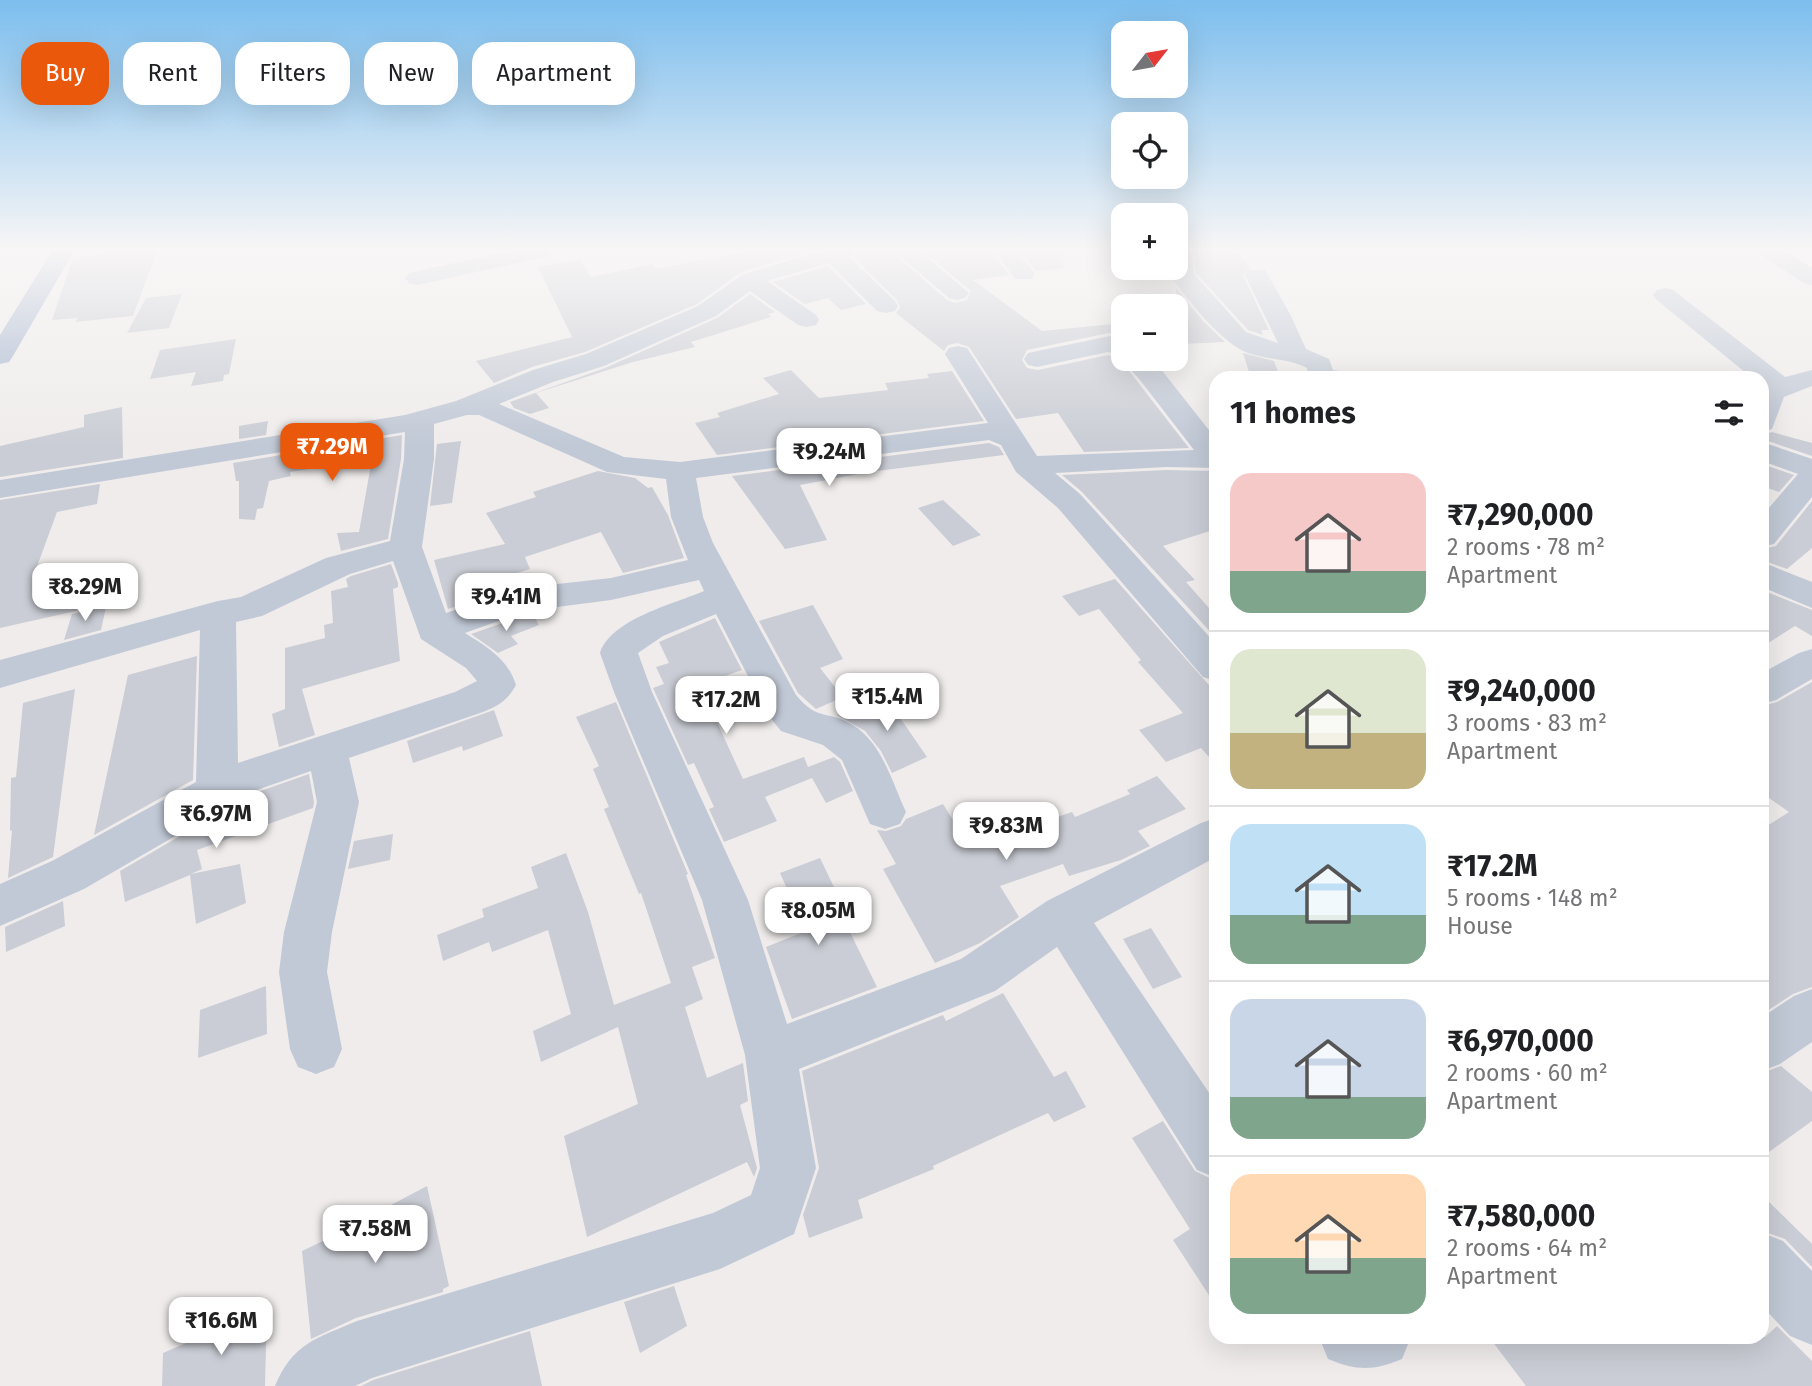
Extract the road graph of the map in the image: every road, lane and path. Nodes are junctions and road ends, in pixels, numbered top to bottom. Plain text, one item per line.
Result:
1 (24, 316) edge
2 (698, 316) edge
3 (801, 316) edge
4 (1218, 316) edge
5 (1277, 316) edge
6 (1691, 316) edge
7 (807, 320) dead end
8 (1111, 344) edge
9 (958, 354) dead end
10 (1295, 354) junction
11 (0, 356) edge
12 (1037, 359) dead end
13 (1147, 371) edge
14 (1323, 371) edge
15 (1760, 371) edge
16 (1769, 378) edge
17 (1812, 378) edge
18 (1780, 387) junction
19 (1769, 402) edge
20 (466, 407) junction
21 (420, 420) junction
22 (1013, 439) junction
23 (1209, 449) edge
24 (1769, 454) edge
25 (1209, 458) edge
26 (1027, 466) junction
27 (1812, 469) edge
28 (680, 471) junction
29 (1812, 477) edge
30 (0, 489) edge
31 (1769, 529) edge
32 (405, 547) junction
33 (1769, 576) edge
34 (716, 582) junction
35 (1812, 596) edge
36 (218, 613) junction
37 (434, 630) junction
38 (1209, 660) edge
39 (1812, 662) edge
40 (0, 674) edge
41 (1769, 683) edge
42 (327, 748) junction
43 (217, 789) junction
44 (885, 813) dead end
45 (1209, 840) edge
46 (0, 906) edge
47 (1063, 916) junction
48 (1812, 1013) edge
49 (1769, 1041) edge
50 (316, 1049) dead end
51 (771, 1055) junction
52 (1209, 1140) edge
53 (1769, 1269) edge
54 (1812, 1314) edge
55 (307, 1386) edge

1 - 11 main road
2 - 20 street
3 - 7 street
4 - 10 street
5 - 10 street
6 - 15 street
8 - 12 street
9 - 22 street
10 - 14 street
13 - 23 street
16 - 18 street
17 - 18 street
18 - 19 street
20 - 21 street
20 - 28 street
21 - 30 street
21 - 32 street
22 - 26 street
22 - 28 street
24 - 27 street
25 - 26 street
26 - 38 street
28 - 34 street
29 - 31 street
32 - 36 street
32 - 37 street
33 - 35 street
34 - 37 street
34 - 44 street
34 - 51 street
36 - 40 street
36 - 43 street
37 - 42 street
39 - 41 street
42 - 43 street
42 - 50 street
43 - 46 street
45 - 47 street
47 - 51 street
47 - 52 street
48 - 49 street
51 - 55 street
53 - 54 street

